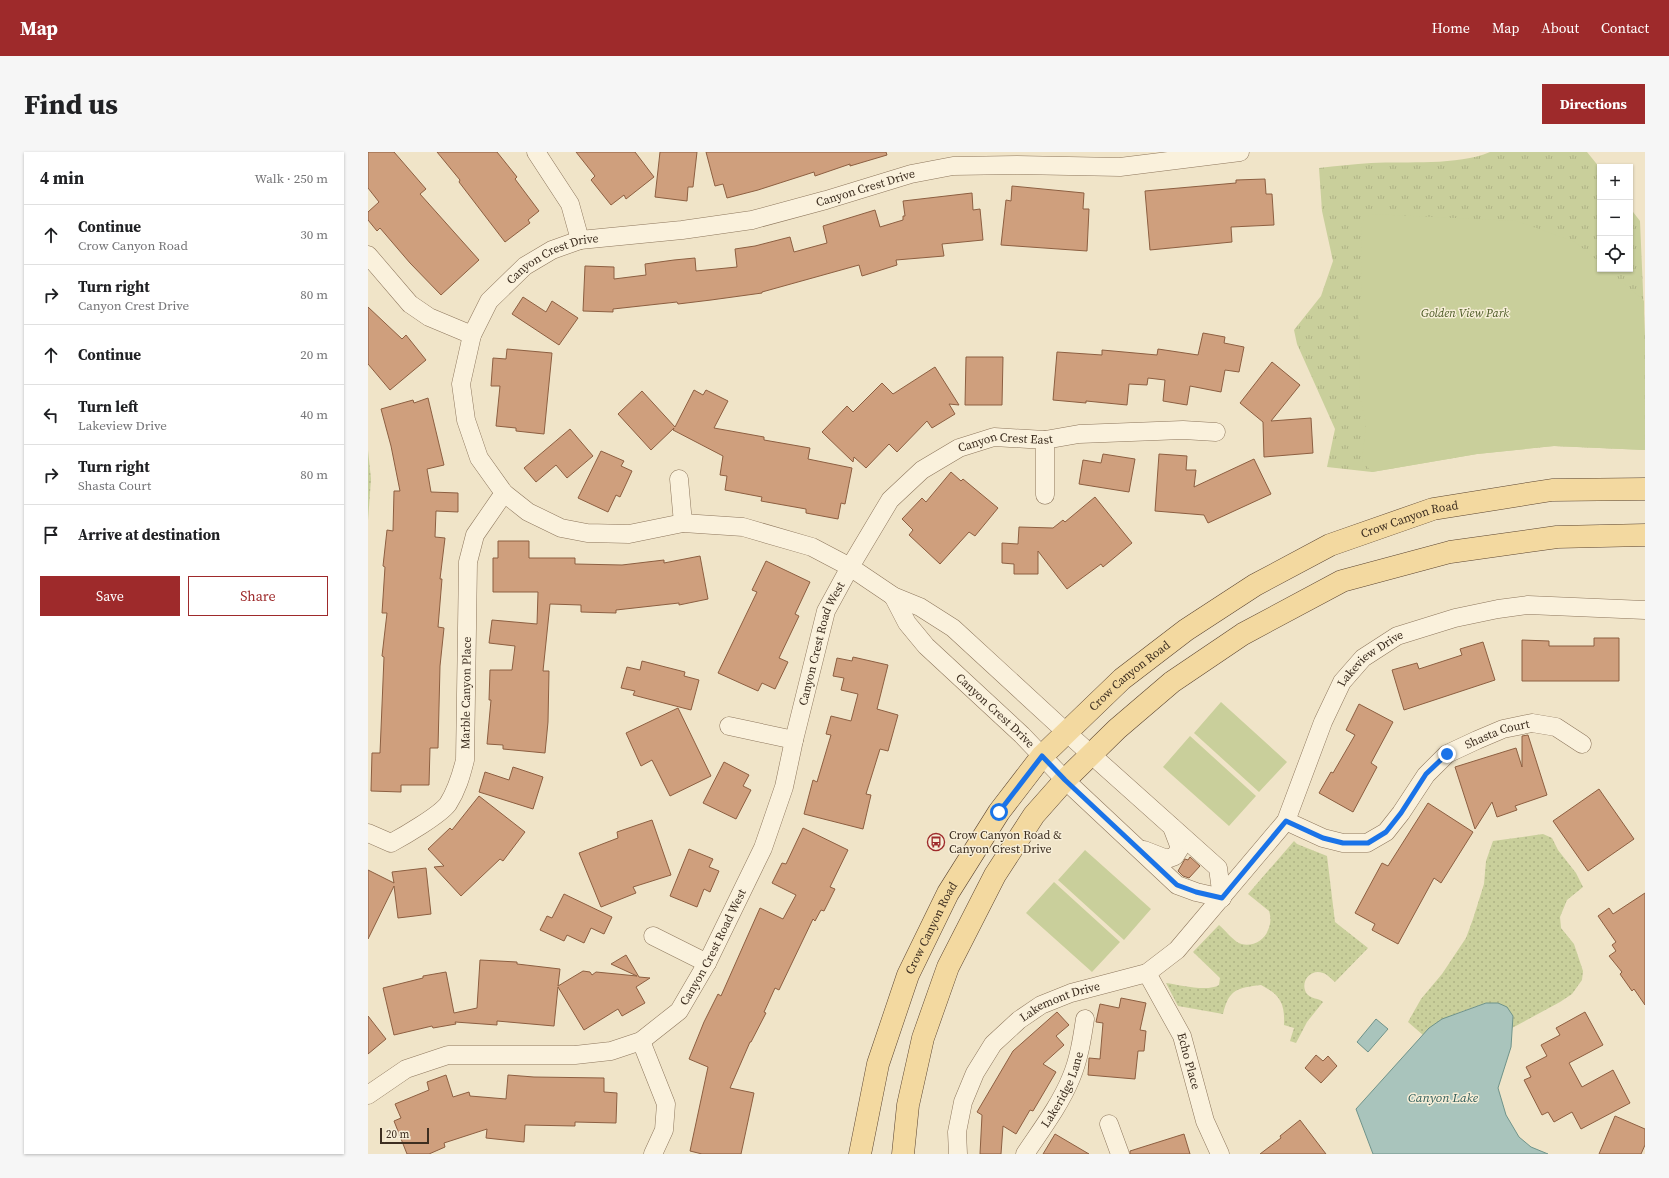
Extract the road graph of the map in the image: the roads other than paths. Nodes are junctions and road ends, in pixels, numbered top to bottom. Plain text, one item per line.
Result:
1 (536, 152) edge
2 (1240, 152) edge
3 (580, 240) junction
4 (368, 255) edge
5 (472, 335) junction
6 (1216, 432) dead end
7 (1045, 440) junction
8 (679, 479) dead end
9 (1645, 489) edge
10 (504, 494) junction
11 (1045, 495) dead end
12 (683, 523) junction
13 (1645, 535) edge
14 (850, 566) junction
15 (893, 596) junction
16 (1645, 610) edge
17 (729, 726) dead end
18 (1066, 732) junction
19 (794, 740) junction
20 (1582, 744) dead end
21 (1092, 754) junction
22 (1042, 756) junction
23 (1065, 780) junction
24 (1286, 821) junction
25 (1170, 824) junction
26 (368, 833) edge
27 (1136, 847) junction
28 (1222, 898) junction
29 (653, 936) dead end
30 (707, 963) junction
31 (1147, 973) junction
32 (1085, 1019) dead end
33 (641, 1041) junction
34 (368, 1095) edge
35 (1109, 1124) dead end
36 (653, 1154) edge
37 (860, 1154) edge
38 (903, 1154) edge
39 (958, 1154) edge
40 (1025, 1154) edge
41 (1120, 1154) edge
42 (1220, 1154) edge

1 - 3 street
2 - 3 street, Canyon Crest Drive
3 - 5 street, Canyon Crest Drive
4 - 5 street
5 - 10 street, Canyon Crest Drive
6 - 7 street, Canyon Crest East
7 - 11 street
7 - 14 street, Canyon Crest East
8 - 12 street
9 - 18 main road, Crow Canyon Road
10 - 12 street, Canyon Crest Drive
10 - 26 street, Marble Canyon Place
12 - 14 street, Canyon Crest Drive
13 - 21 main road
14 - 15 street, Canyon Crest Drive
14 - 19 street, Canyon Crest Road West
15 - 18 street, Canyon Crest Drive
15 - 22 street, Canyon Crest Drive
16 - 24 street, Lakeview Drive
17 - 19 street
18 - 21 street, Canyon Crest Drive
18 - 22 main road, Crow Canyon Road
19 - 30 street, Canyon Crest Road West
20 - 24 street, Shasta Court
21 - 23 main road
21 - 25 street, Canyon Crest Drive
22 - 23 street, Canyon Crest Drive
22 - 37 main road, Crow Canyon Road
23 - 27 street, Canyon Crest Drive
23 - 38 main road
24 - 28 street, Lakeview Drive
25 - 27 street
25 - 28 street, Canyon Crest Drive
27 - 28 street, Canyon Crest Drive
28 - 31 street, Lakemont Drive
29 - 30 street
30 - 33 street, Canyon Crest Road West
31 - 39 street, Lakemont Drive
31 - 42 street, Echo Place
32 - 40 street, Lakeridge Lane
33 - 34 street, Canyon Crest Road West
33 - 36 street
35 - 41 street

